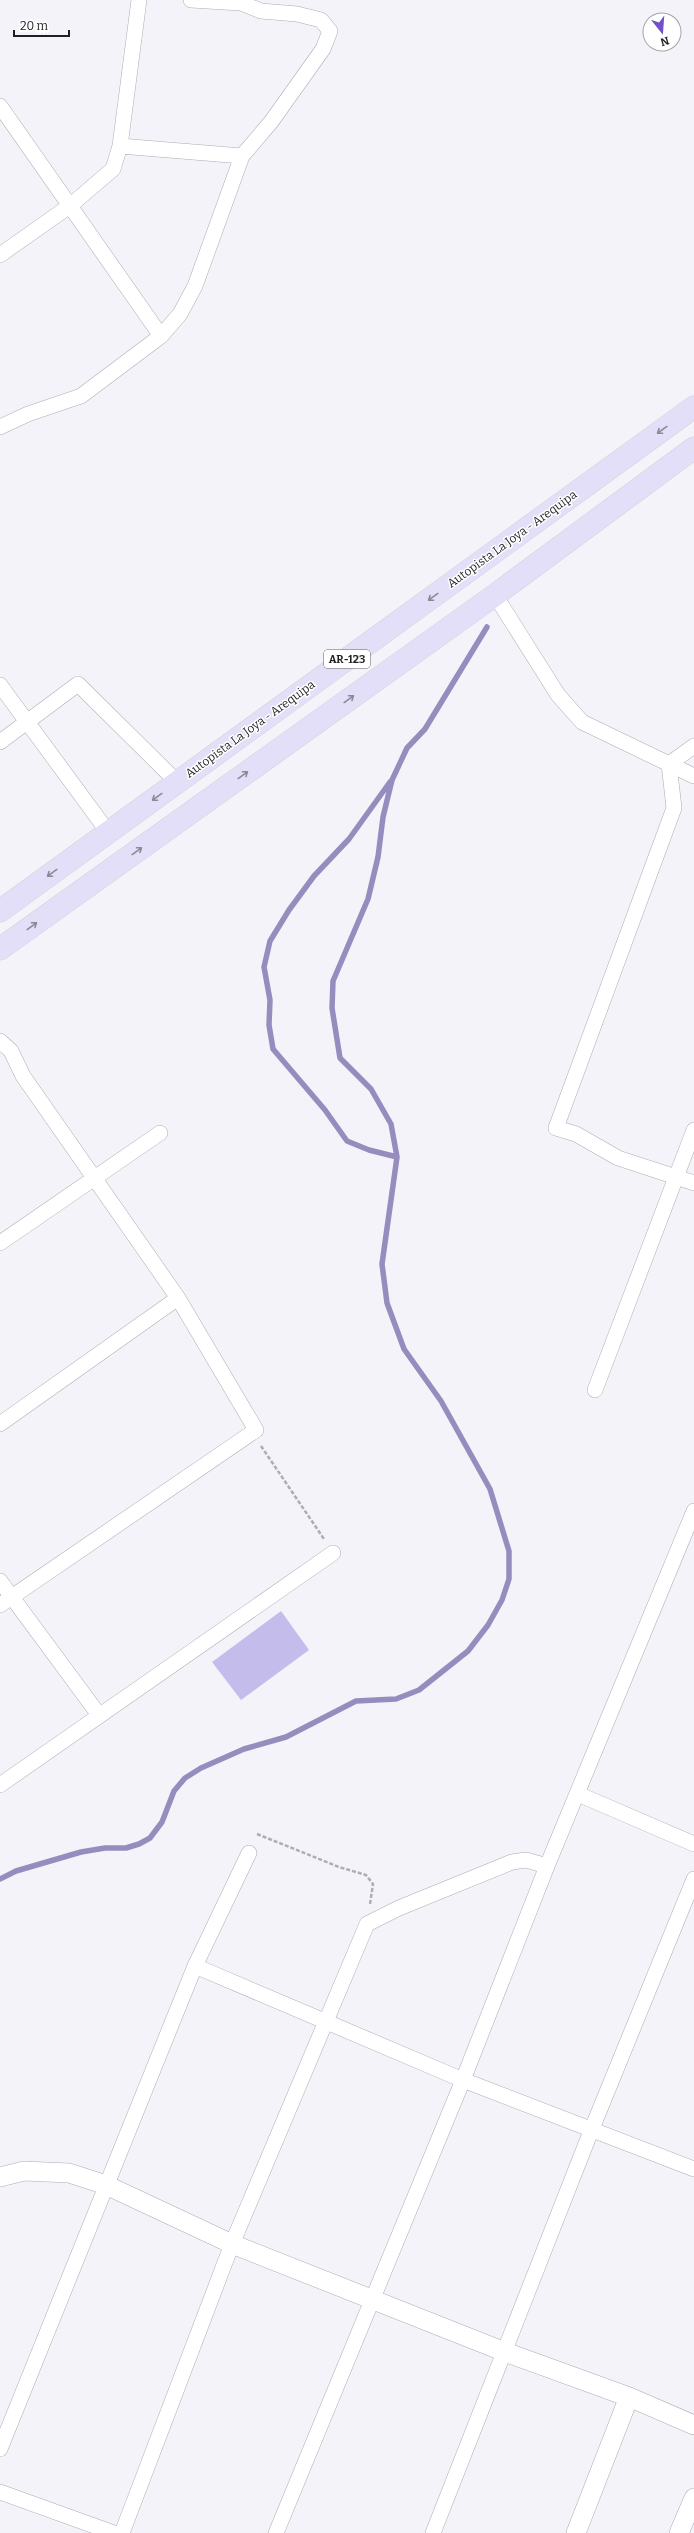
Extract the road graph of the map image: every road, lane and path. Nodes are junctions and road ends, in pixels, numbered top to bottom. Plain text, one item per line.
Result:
1 (139, 0) edge
2 (191, 0) edge
3 (0, 106) edge
4 (120, 146) junction
5 (242, 156) junction
6 (71, 205) junction
7 (0, 255) edge
8 (161, 336) junction
9 (694, 407) edge
10 (0, 427) edge
11 (694, 448) edge
12 (494, 595) junction
13 (0, 684) edge
14 (28, 720) junction
15 (0, 742) edge
16 (694, 746) edge
17 (669, 764) junction
18 (694, 776) edge
19 (178, 782) junction
20 (108, 832) junction
21 (0, 911) edge
22 (0, 949) edge
23 (0, 1041) edge
24 (694, 1130) edge
25 (160, 1133) dead end
26 (676, 1176) junction
27 (94, 1177) junction
28 (694, 1183) edge
29 (0, 1243) edge
30 (178, 1298) junction
31 (595, 1390) dead end
32 (0, 1424) edge
33 (256, 1430) junction
34 (693, 1516) edge
35 (333, 1553) joint
36 (0, 1581) edge
37 (6, 1601) edge
38 (98, 1715) junction
39 (0, 1785) edge
40 (578, 1794) junction
41 (257, 1834) dead end
42 (694, 1844) edge
43 (249, 1853) dead end
44 (547, 1866) junction
45 (694, 1879) edge
46 (367, 1924) junction
47 (195, 1966) junction
48 (326, 2020) junction
49 (463, 2080) junction
50 (591, 2131) junction
51 (694, 2169) edge
52 (0, 2177) edge
53 (106, 2185) junction
54 (232, 2244) junction
55 (372, 2300) junction
56 (505, 2352) junction
57 (629, 2397) junction
58 (694, 2425) edge
59 (0, 2450) edge
60 (0, 2492) edge
61 (694, 2498) edge
62 (114, 2533) edge
63 (122, 2533) edge
64 (276, 2533) edge
65 (433, 2533) edge
66 (576, 2533) edge
67 (679, 2533) edge

1 - 4 street
2 - 5 street
3 - 6 street
4 - 5 street
4 - 6 street
5 - 8 street
6 - 7 street
6 - 8 street
8 - 10 street
9 -> 19 main road, Autopista La Joya - Arequipa / AR-123
11 - 12 main road, AR-123
12 - 17 street
22 -> 12 main road, AR-123
13 - 14 street
14 - 15 street
14 - 19 street
14 - 20 street
16 - 17 street
17 - 18 street
17 - 26 street
19 -> 20 main road, Autopista La Joya - Arequipa / AR-123
20 -> 21 main road, Autopista La Joya - Arequipa / AR-123
23 - 27 street
24 - 26 street
25 - 27 street
26 - 28 street
26 - 31 street
27 - 29 street
27 - 30 street
30 - 32 street
30 - 33 street
33 - 35 path
33 - 37 street
34 - 40 street
35 - 38 street
36 - 37 street
37 - 38 street
38 - 39 street
40 - 42 street
40 - 44 street
41 - 46 path
43 - 47 street
44 - 46 street
44 - 49 street
45 - 50 street
46 - 48 street
47 - 48 street
47 - 53 street
48 - 49 street
48 - 54 street
49 - 50 street
49 - 55 street
50 - 51 street
50 - 56 street
52 - 53 street
53 - 54 street
53 - 59 street
54 - 55 street
54 - 63 street
55 - 56 street
55 - 64 street
56 - 57 street
56 - 65 street
57 - 58 street
57 - 66 street
60 - 62 street
61 - 67 street

